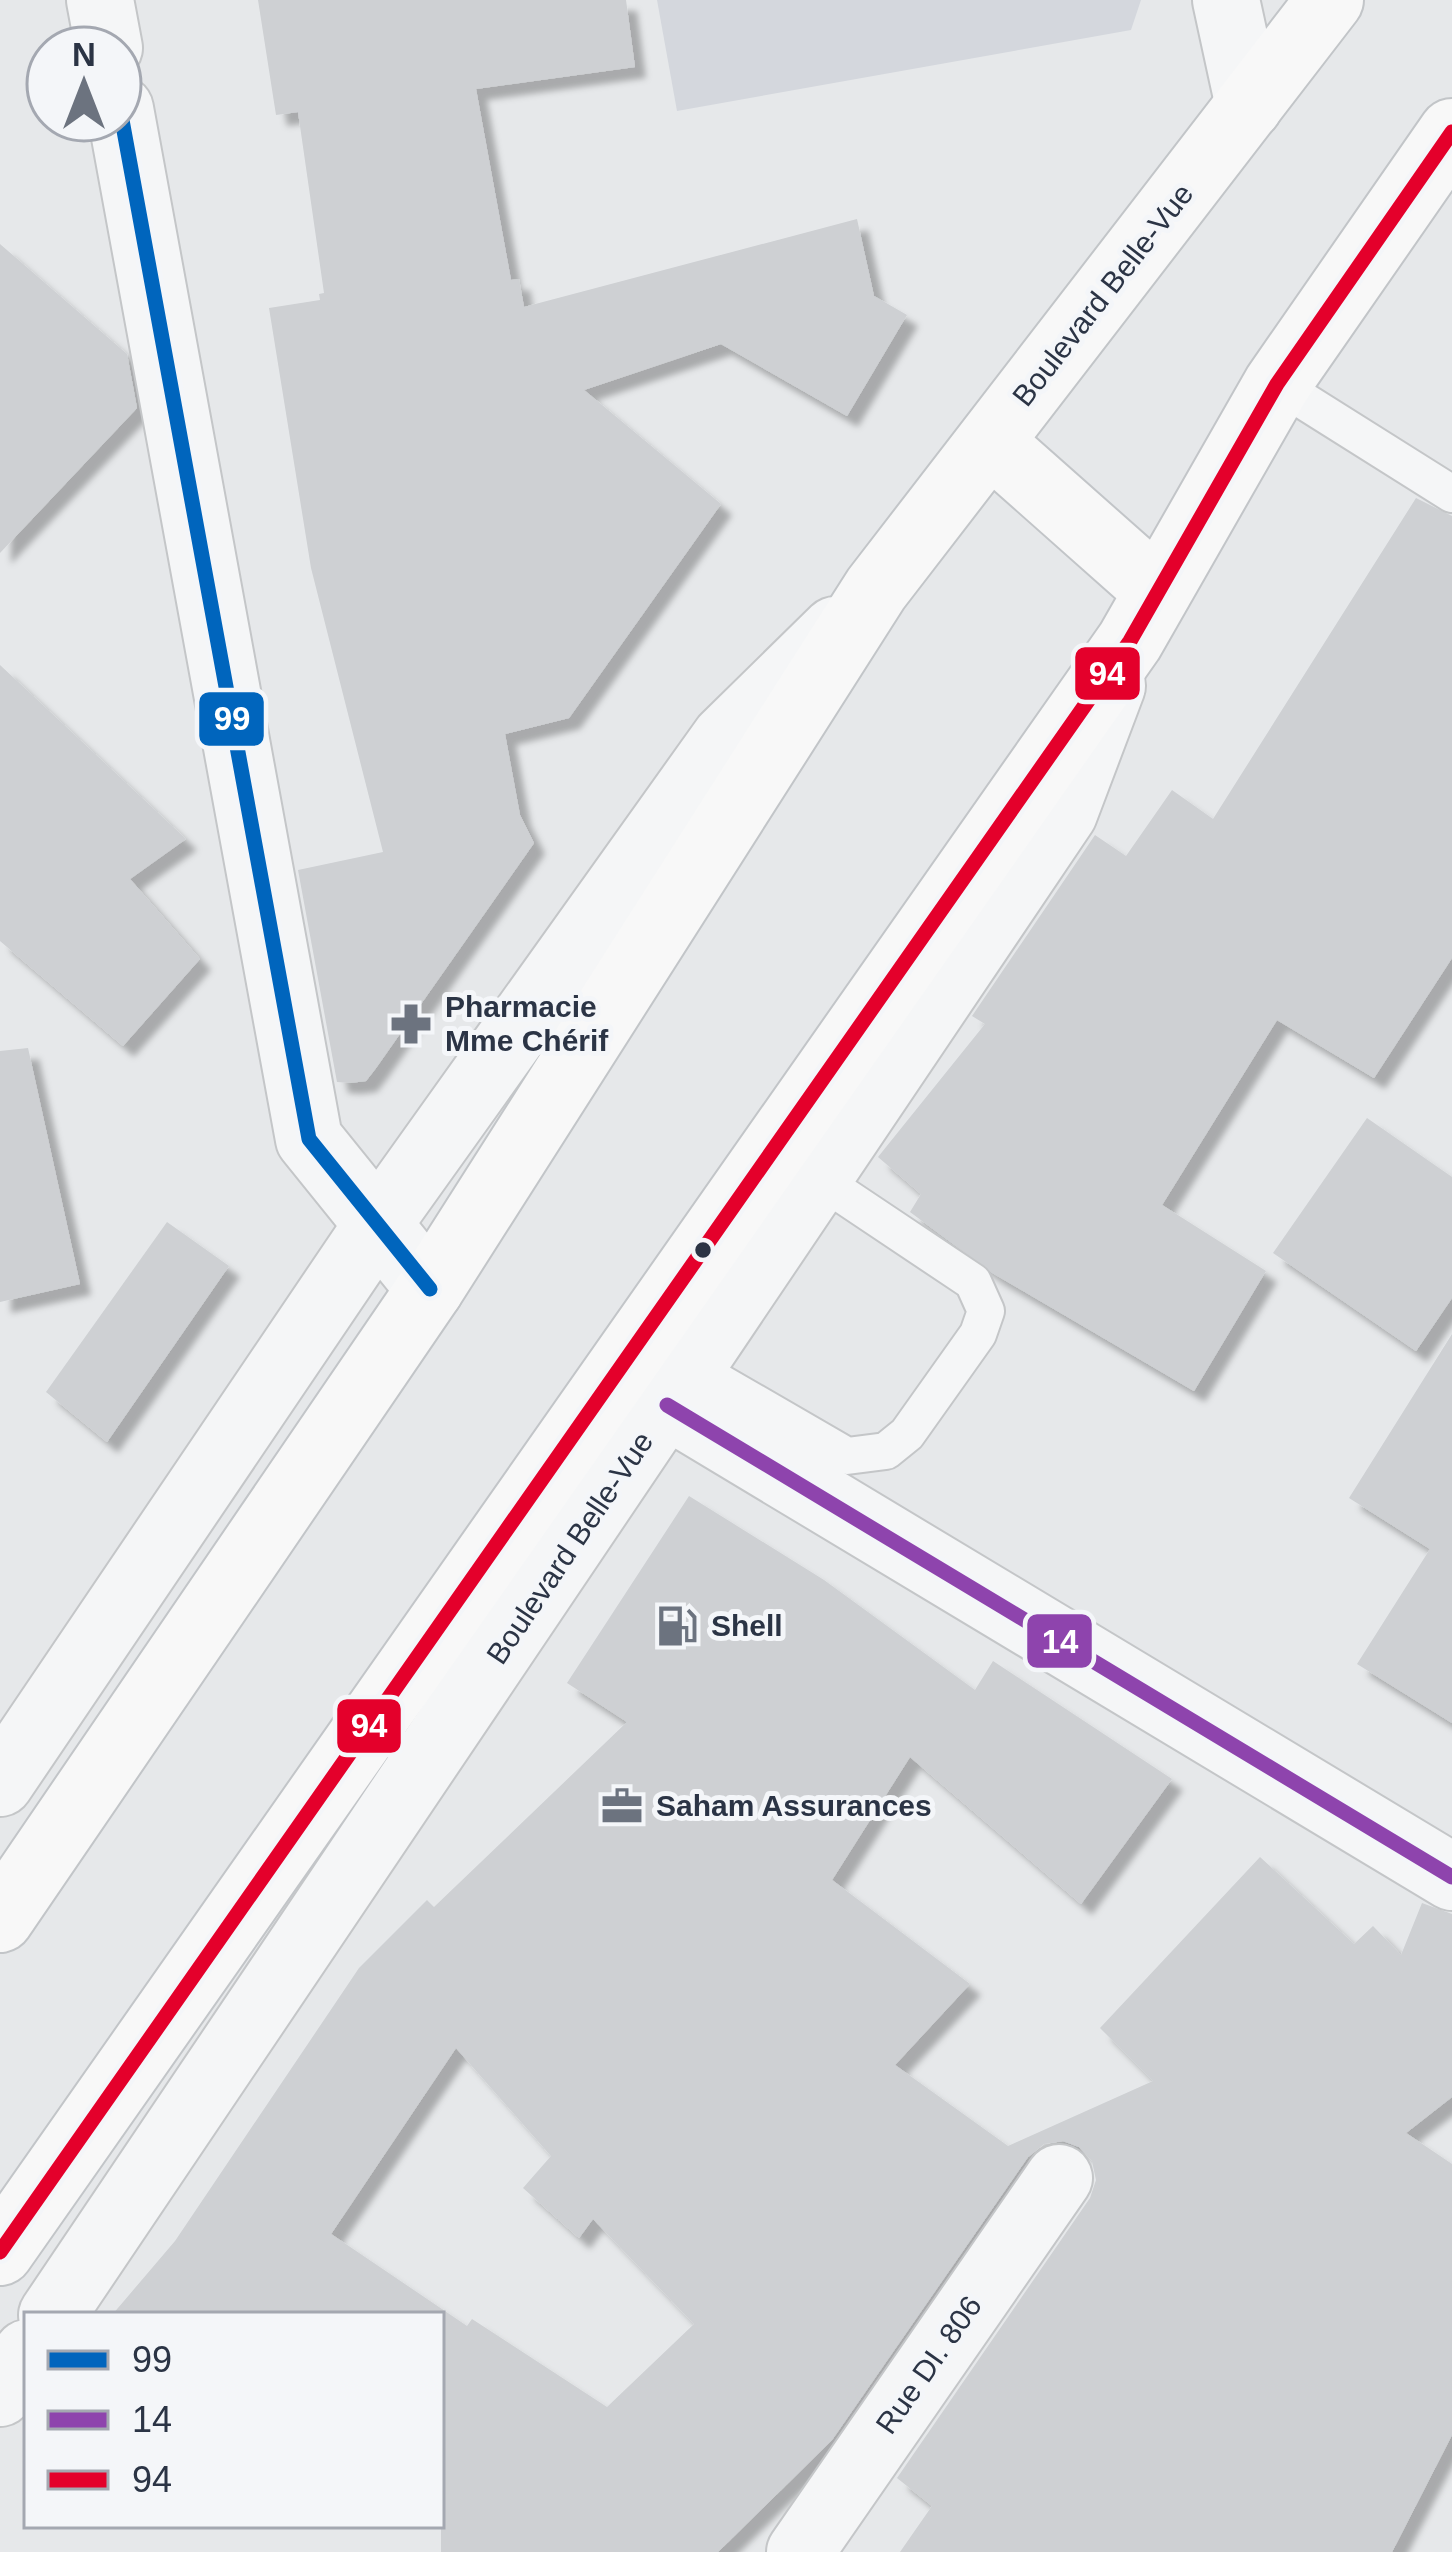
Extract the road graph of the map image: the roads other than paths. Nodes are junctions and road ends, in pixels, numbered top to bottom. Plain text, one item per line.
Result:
1 (1226, 0) edge
2 (1330, 0) edge
3 (1249, 106) junction
4 (1452, 132) edge
5 (126, 144) edge
6 (1277, 384) junction
7 (990, 442) junction
8 (1452, 494) edge
9 (876, 589) junction
10 (1144, 616) junction
11 (819, 1179) junction
12 (378, 1224) junction
13 (430, 1288) junction
14 (680, 1386) junction
15 (0, 1783) edge
16 (1452, 1876) edge
17 (0, 1919) edge
18 (1058, 2178) dead end
19 (0, 2252) edge
20 (54, 2312) edge
21 (24, 2357) edge
22 (0, 2392) edge
23 (800, 2552) edge

1 - 3 street
2 - 3 main road, Boulevard Belle-Vue
3 - 7 main road, Boulevard Belle-Vue
4 - 6 main road, Boulevard Belle-Vue
5 - 12 street
6 - 8 lane
6 - 10 main road, Boulevard Belle-Vue
7 - 9 main road, Boulevard Belle-Vue
7 - 10 main road
9 - 12 street, Boulevard Belle-Vue
9 - 13 main road, Boulevard Belle-Vue
10 - 11 street, Boulevard Belle-Vue
10 - 19 main road, Boulevard Belle-Vue
11 - 14 street, Boulevard Belle-Vue
11 - 14 lane
12 - 13 street
12 - 15 street, Boulevard Belle-Vue
13 - 17 main road, Boulevard Belle-Vue
14 - 16 street
14 - 20 street, Boulevard Belle-Vue
18 - 23 street, Rue DI. 806
21 - 22 street

